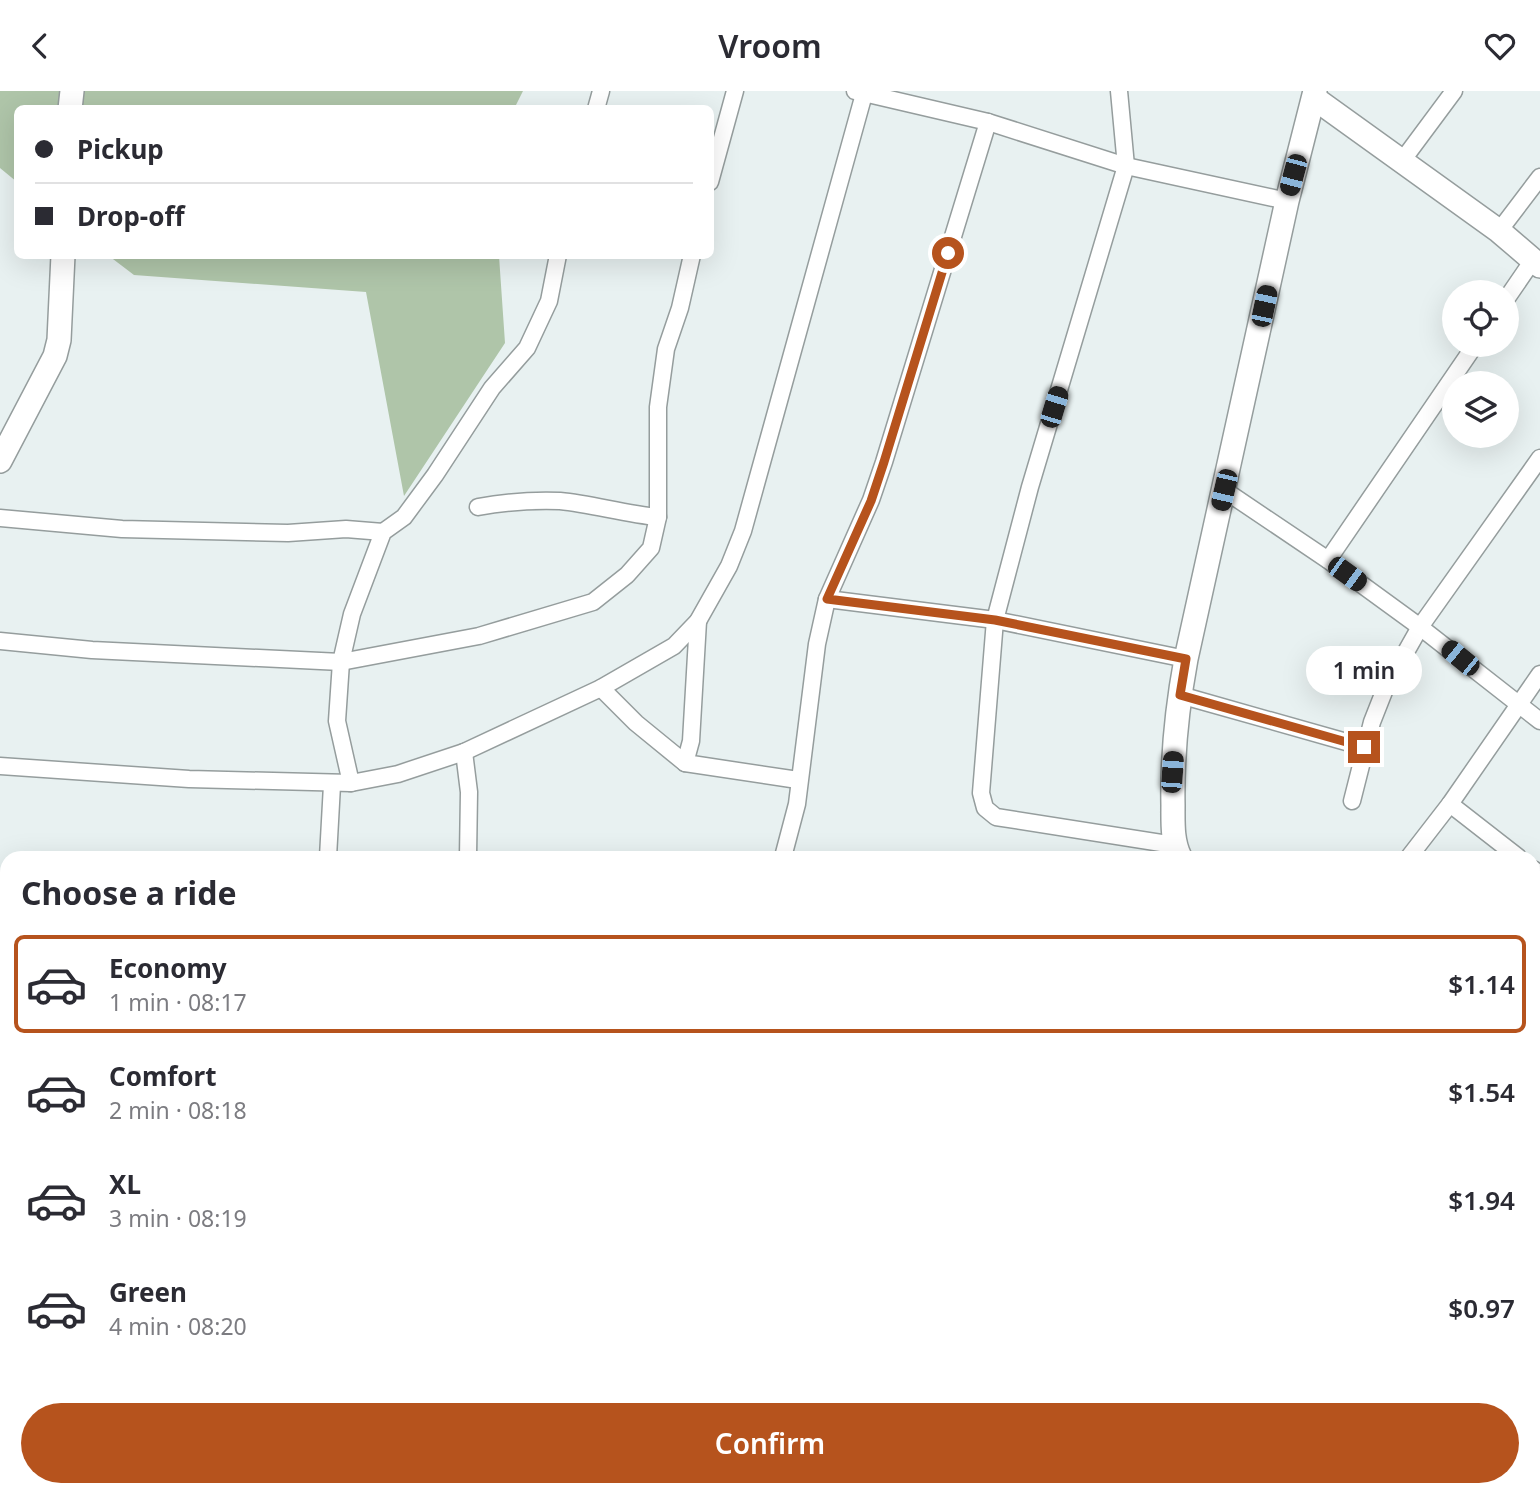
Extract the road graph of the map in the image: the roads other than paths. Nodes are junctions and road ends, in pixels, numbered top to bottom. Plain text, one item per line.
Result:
1 (735, 91) edge
2 (1119, 91) edge
3 (1454, 91) edge
4 (859, 92) edge
5 (1315, 94) edge
6 (988, 122) junction
7 (1402, 160) junction
8 (1126, 166) junction
9 (714, 167) edge
10 (1540, 177) edge
11 (1287, 201) junction
12 (1499, 231) junction
13 (63, 259) edge
14 (557, 259) edge
15 (691, 259) edge
16 (1536, 263) edge
17 (1519, 284) edge
18 (1467, 357) edge
19 (1540, 459) edge
20 (0, 461) edge
21 (1224, 490) junction
22 (478, 507) dead end
23 (658, 517) junction
24 (0, 518) edge
25 (383, 532) junction
26 (1328, 560) junction
27 (827, 599) junction
28 (995, 620) junction
29 (698, 621) junction
30 (1420, 627) junction
31 (0, 641) edge
32 (1186, 659) junction
33 (341, 662) junction
34 (1540, 674) edge
35 (601, 688) junction
36 (1180, 695) junction
37 (1519, 706) junction
38 (1540, 721) edge
39 (1364, 747) junction
40 (464, 753) junction
41 (685, 763) junction
42 (0, 767) edge
43 (798, 780) junction
44 (351, 783) junction
45 (332, 785) junction
46 (1352, 801) dead end
47 (1450, 804) junction
48 (328, 851) edge
49 (468, 851) edge
50 (785, 851) edge
51 (1177, 851) edge
52 (1414, 851) edge
53 (1510, 851) edge

1 - 9 street
2 - 8 street
3 - 7 street
4 - 6 street
4 - 29 street
5 - 7 main road
5 - 11 main road
6 - 8 street
6 - 27 street
7 - 12 main road
8 - 11 street
8 - 28 street
10 - 12 street
11 - 21 main road
12 - 16 main road
13 - 20 main road
14 - 25 street
15 - 23 street
16 - 17 street
18 - 26 street
19 - 30 street
21 - 26 street
21 - 32 main road
22 - 23 street
23 - 33 street
24 - 25 street
25 - 33 street
26 - 30 street
27 - 28 street
27 - 43 street
28 - 32 street
28 - 51 street
29 - 35 street
29 - 41 street
30 - 37 street
30 - 39 street
31 - 33 street
32 - 36 main road
33 - 44 street
34 - 37 street
35 - 40 street
35 - 41 street
36 - 39 street
36 - 51 main road
37 - 38 street
37 - 47 street
39 - 46 street
40 - 44 street
40 - 49 street
41 - 43 street
42 - 45 street
43 - 50 street
44 - 45 street
45 - 48 street
47 - 52 street
47 - 53 street

